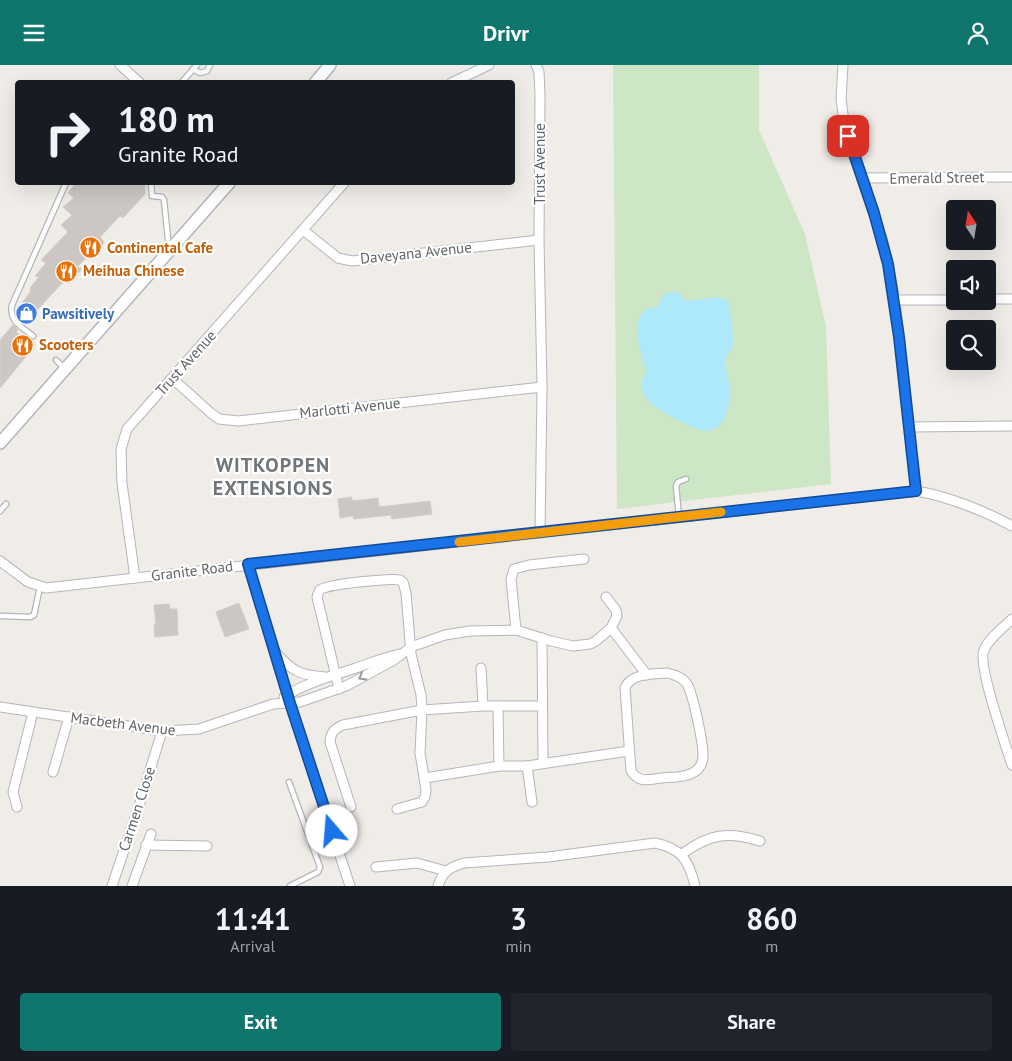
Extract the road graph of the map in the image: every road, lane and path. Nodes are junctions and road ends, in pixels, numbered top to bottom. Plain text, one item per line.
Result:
1 (120, 65) edge
2 (210, 65) edge
3 (330, 65) edge
4 (489, 65) edge
5 (536, 65) edge
6 (843, 65) edge
7 (195, 67) edge
8 (137, 80) edge
9 (183, 80) edge
10 (318, 80) edge
11 (457, 80) edge
12 (1012, 177) edge
13 (862, 179) junction
14 (65, 185) edge
15 (151, 185) edge
16 (228, 185) edge
17 (342, 185) edge
18 (303, 230) junction
19 (539, 240) junction
20 (170, 251) junction
21 (946, 299) edge
22 (996, 299) edge
23 (1012, 299) edge
24 (895, 300) junction
25 (33, 336) dead end
26 (56, 360) dead end
27 (64, 369) junction
28 (173, 379) junction
29 (542, 387) junction
30 (1012, 426) edge
31 (910, 427) junction
32 (0, 443) edge
33 (686, 479) dead end
34 (916, 491) junction
35 (6, 504) dead end
36 (0, 511) edge
37 (680, 517) junction
38 (1012, 526) edge
39 (540, 533) junction
40 (584, 559) dead end
41 (0, 561) edge
42 (248, 564) junction
43 (135, 578) junction
44 (40, 587) junction
45 (606, 597) dead end
46 (0, 616) edge
47 (1012, 619) edge
48 (611, 628) junction
49 (516, 630) junction
50 (542, 638) junction
51 (411, 647) junction
52 (274, 651) junction
53 (401, 654) junction
54 (481, 668) dead end
55 (647, 675) junction
56 (332, 676) junction
57 (339, 689) junction
58 (288, 699) junction
59 (483, 706) junction
60 (498, 706) junction
61 (542, 706) junction
62 (0, 707) edge
63 (422, 710) junction
64 (33, 712) junction
65 (69, 717) junction
66 (162, 731) junction
67 (629, 751) junction
68 (543, 763) junction
69 (1012, 765) edge
70 (499, 766) junction
71 (527, 766) junction
72 (53, 772) dead end
73 (425, 777) junction
74 (289, 782) dead end
75 (532, 802) dead end
76 (16, 807) dead end
77 (351, 807) dead end
78 (397, 809) dead end
79 (150, 834) dead end
80 (760, 841) dead end
81 (146, 845) junction
82 (207, 846) dead end
83 (682, 854) junction
84 (376, 867) dead end
85 (446, 871) junction
86 (112, 886) edge
87 (132, 886) edge
88 (141, 886) edge
89 (290, 886) edge
90 (350, 886) edge
91 (438, 886) edge
92 (694, 886) edge

1 - 8 street
2 - 7 lane
3 - 10 street
4 - 11 street
5 - 19 street, Trust Avenue
6 - 13 street
7 - 9 lane
12 - 13 street, Emerald Street
13 - 24 street
14 - 25 lane
15 - 20 lane
16 - 20 street
17 - 18 street, Trust Avenue
18 - 19 street, Daveyana Avenue
18 - 28 street, Trust Avenue
19 - 29 street, Trust Avenue
20 - 27 street
21 - 24 street
22 - 23 street
24 - 31 street
26 - 27 lane
27 - 32 street
28 - 29 street, Marlotti Avenue
28 - 43 street, Trust Avenue
29 - 39 street, Trust Avenue
30 - 31 street
31 - 34 street
33 - 37 lane
34 - 37 street, Granite Road
34 - 38 street, Granite Road
35 - 36 lane
37 - 39 street, Granite Road
39 - 42 street, Granite Road
40 - 49 street
41 - 44 street, Granite Road
42 - 43 street, Granite Road
42 - 52 street
43 - 44 street, Granite Road
44 - 46 lane
45 - 48 street
47 - 69 street
48 - 50 street
48 - 55 street
49 - 50 street
49 - 51 street
50 - 61 street
51 - 53 street
51 - 56 street
51 - 63 street
52 - 56 street
52 - 58 street
53 - 56 street
53 -> 57 street
54 - 59 street
55 - 67 street
55 - 67 street
56 - 57 street
56 - 58 street
57 - 58 street
58 - 66 street, Macbeth Avenue
58 - 90 street
59 - 60 street
59 - 63 street
60 - 61 street
60 - 70 street
61 - 68 street
62 - 64 street, Macbeth Avenue
63 - 73 street
63 - 77 street
64 - 65 street, Macbeth Avenue
64 - 76 street
65 - 66 street, Macbeth Avenue
65 - 72 street
66 - 86 street, Carmen Close
67 - 68 street
68 - 71 street
70 - 71 street
70 - 73 street
71 - 75 street
73 - 78 street
74 - 89 lane
79 - 81 street
80 - 83 street
81 - 82 street
81 - 87 street
83 - 85 street
83 - 92 street
84 - 85 street
85 - 91 street
87 - 88 street

